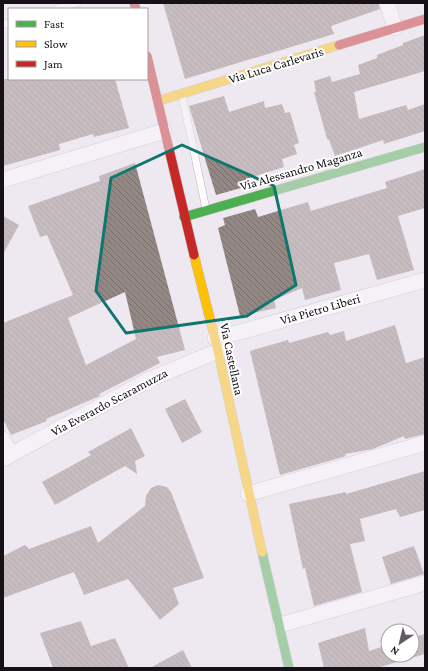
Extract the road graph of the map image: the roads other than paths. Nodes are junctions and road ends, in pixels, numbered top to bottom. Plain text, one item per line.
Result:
1 (77, 3) edge
2 (387, 3) edge
3 (60, 8) edge
4 (425, 19) edge
5 (395, 28) junction
6 (148, 60) edge
7 (181, 94) junction
8 (158, 101) junction
9 (164, 131) junction
10 (425, 147) edge
11 (3, 180) edge
12 (206, 211) junction
13 (184, 217) junction
14 (425, 280) edge
15 (216, 344) junction
16 (3, 439) edge
17 (425, 443) edge
18 (7, 457) edge
19 (248, 494) junction
20 (425, 583) edge
21 (280, 626) junction
22 (289, 668) edge

1 - 3 lane
2 - 5 street
4 - 5 street, Via Luca Carlevaris
5 - 7 street, Via Luca Carlevaris
6 - 8 street, Via Castellana
7 - 8 street, Via Luca Carlevaris
7 - 12 lane
8 - 9 street, Via Castellana
9 - 11 street
9 - 13 street, Via Castellana
10 - 12 street, Via Alessandro Maganza
12 - 13 street, Via Alessandro Maganza
13 - 15 street, Via Castellana
14 - 15 street, Via Pietro Liberi
15 - 18 street, Via Everardo Scaramuzza
15 - 19 street, Via Castellana
16 - 18 street
17 - 19 street
19 - 21 street, Via Castellana
20 - 21 street
21 - 22 street, Via Castellana

